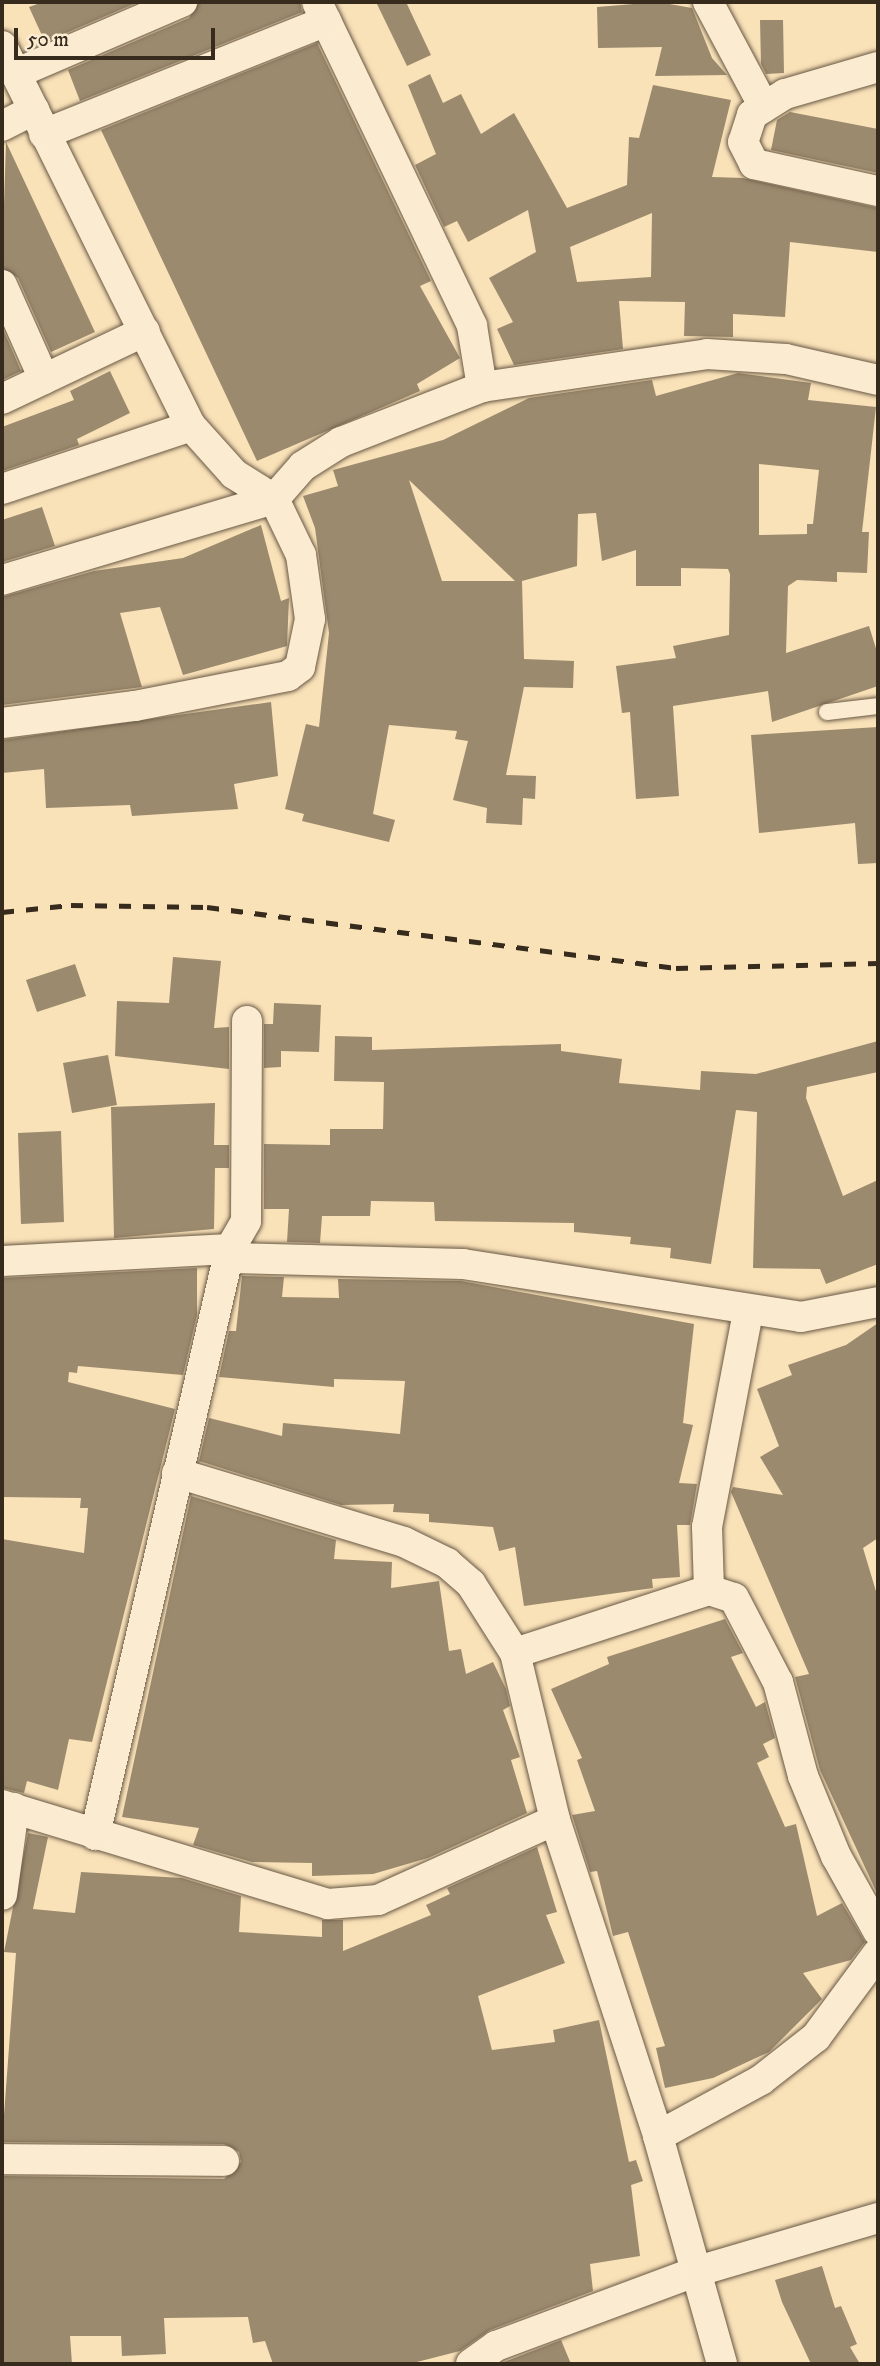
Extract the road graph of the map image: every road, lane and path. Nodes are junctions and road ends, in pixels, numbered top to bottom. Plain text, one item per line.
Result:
1 (182, 2) edge
2 (708, 2) edge
3 (321, 11) edge
4 (2, 46) edge
5 (878, 67) edge
6 (18, 73) junction
7 (764, 107) junction
8 (39, 122) junction
9 (2, 126) edge
10 (878, 191) edge
11 (2, 285) edge
12 (145, 331) junction
13 (44, 379) junction
14 (878, 380) edge
15 (481, 387) junction
16 (2, 399) edge
17 (191, 426) junction
18 (2, 489) edge
19 (274, 499) junction
20 (2, 580) edge
21 (878, 706) edge
22 (827, 712) dead end
23 (2, 723) edge
24 (247, 1021) dead end
25 (231, 1254) junction
26 (2, 1261) edge
27 (878, 1302) edge
28 (748, 1312) junction
29 (177, 1473) junction
30 (709, 1590) junction
31 (515, 1653) junction
32 (8, 1807) edge
33 (555, 1820) junction
34 (95, 1835) junction
35 (2, 1895) edge
36 (878, 1931) edge
37 (878, 1953) edge
38 (658, 2136) junction
39 (2, 2159) edge
40 (224, 2161) dead end
41 (878, 2218) edge
42 (698, 2271) junction
43 (471, 2364) edge
44 (722, 2364) edge

1 - 6 street
2 - 7 street
3 - 8 street
3 - 15 street
4 - 6 street
5 - 7 street
6 - 8 street
7 - 10 street
8 - 9 street
8 - 12 street
11 - 13 street
12 - 13 street
12 - 17 street
13 - 16 street
14 - 15 street
15 - 19 street
17 - 18 street
17 - 19 street
19 - 20 street
19 - 23 street
21 - 22 lane
24 - 25 street
25 - 26 street
25 - 28 street
25 - 29 street
27 - 28 street
28 - 30 street
29 - 31 street
29 - 34 street
30 - 31 street
30 - 36 street
31 - 33 street
32 - 34 street
32 - 35 street
33 - 34 street
33 - 38 street
37 - 38 street
38 - 42 street
39 - 40 street
41 - 42 street
42 - 43 street
42 - 44 street

